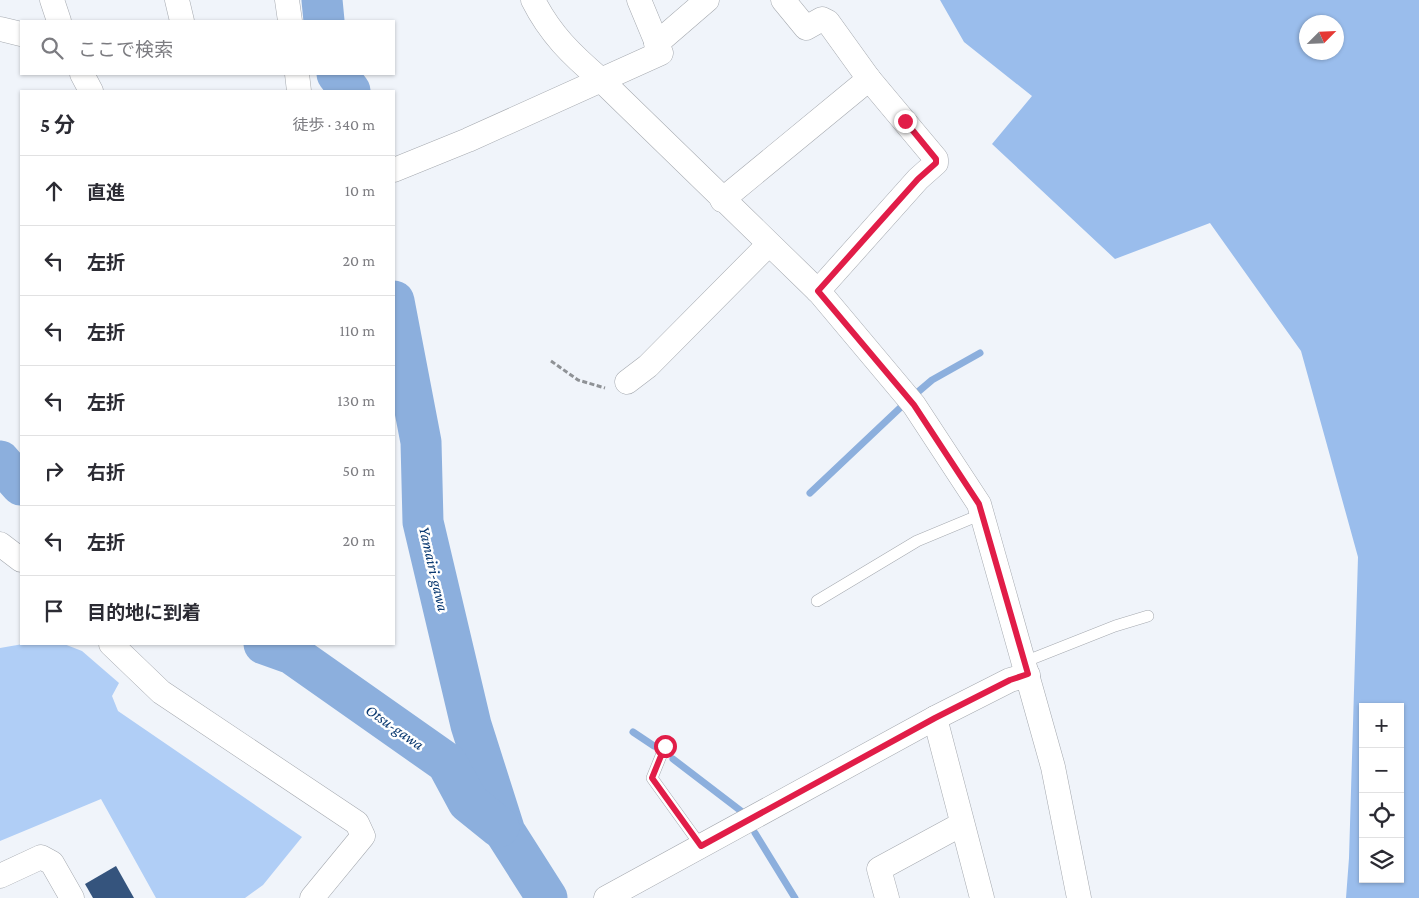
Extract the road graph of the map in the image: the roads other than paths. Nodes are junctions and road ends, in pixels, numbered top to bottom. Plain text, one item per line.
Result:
1 (52, 0) edge
2 (177, 0) edge
3 (287, 0) edge
4 (533, 0) edge
5 (639, 0) edge
6 (707, 0) edge
7 (782, 0) edge
8 (59, 20) edge
9 (182, 20) edge
10 (290, 20) edge
11 (0, 29) edge
12 (20, 34) edge
13 (656, 44) junction
14 (83, 75) edge
15 (297, 75) edge
16 (600, 79) junction
17 (869, 79) junction
18 (90, 90) edge
19 (299, 90) edge
20 (395, 170) edge
21 (722, 200) junction
22 (768, 245) junction
23 (818, 291) junction
24 (627, 382) road end
25 (982, 514) junction
26 (0, 544) edge
27 (20, 559) edge
28 (817, 601) dead end
29 (1148, 616) dead end
30 (112, 645) edge
31 (1026, 668) junction
32 (935, 718) junction
33 (665, 746) dead end
34 (962, 824) junction
35 (701, 846) junction
36 (0, 876) edge
37 (609, 896) edge
38 (1074, 896) edge
39 (72, 898) edge
40 (312, 898) edge
41 (887, 898) edge
42 (982, 898) edge

1 - 8 street
2 - 9 street
3 - 10 street
4 - 16 street
5 - 13 street
6 - 13 street
7 - 17 street
11 - 12 street
13 - 16 street
14 - 18 street
15 - 19 street
16 - 20 street
16 - 21 street
17 - 21 street
17 - 23 street
21 - 22 street
22 - 23 street
22 - 24 street
23 - 25 street
25 - 28 lane
25 - 31 street
26 - 27 street
29 - 31 lane
30 - 40 street
31 - 32 street
31 - 38 street
32 - 34 street
32 - 35 street
33 - 35 lane
34 - 41 street
34 - 42 street
35 - 37 street
36 - 39 street

